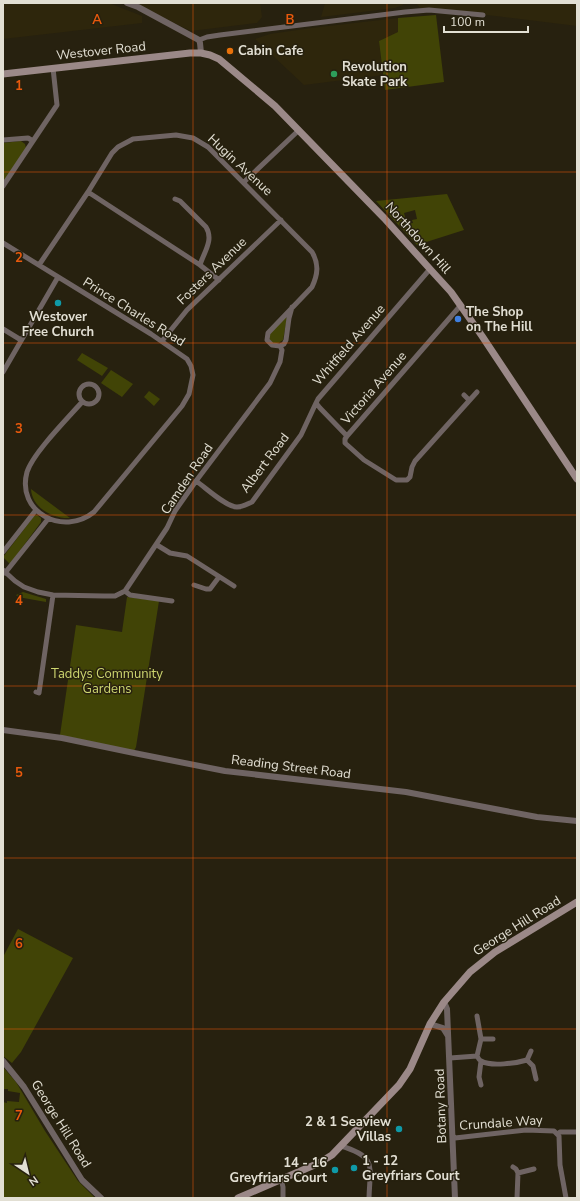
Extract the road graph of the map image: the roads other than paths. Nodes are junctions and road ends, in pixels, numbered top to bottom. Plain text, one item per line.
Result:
1 (127, 3) edge
2 (483, 15) dead end
3 (199, 40) junction
4 (201, 53) junction
5 (53, 68) junction
6 (3, 74) edge
7 (299, 130) junction
8 (3, 140) edge
9 (33, 141) junction
10 (244, 182) junction
11 (3, 186) edge
12 (88, 192) junction
13 (175, 199) dead end
14 (281, 220) junction
15 (3, 243) edge
16 (39, 265) junction
17 (200, 266) junction
18 (430, 269) junction
19 (58, 277) junction
20 (219, 280) junction
21 (461, 305) junction
22 (292, 307) junction
23 (3, 329) edge
24 (21, 340) junction
25 (162, 341) junction
26 (280, 346) junction
27 (3, 372) edge
28 (477, 392) dead end
29 (464, 395) dead end
30 (470, 400) junction
31 (82, 402) dead end
32 (316, 403) junction
33 (348, 436) junction
34 (577, 479) edge
35 (196, 481) junction
36 (36, 510) junction
37 (48, 519) junction
38 (156, 545) junction
39 (3, 552) edge
40 (4, 572) edge
41 (219, 577) junction
42 (194, 585) dead end
43 (234, 586) dead end
44 (125, 591) junction
45 (53, 595) junction
46 (172, 601) dead end
47 (36, 692) dead end
48 (3, 730) edge
49 (577, 821) edge
50 (577, 902) edge
51 (444, 1002) junction
52 (477, 1016) dead end
53 (430, 1024) junction
54 (448, 1037) junction
55 (481, 1039) junction
56 (493, 1039) dead end
57 (531, 1051) dead end
58 (477, 1056) junction
59 (450, 1058) junction
60 (527, 1060) junction
61 (3, 1061) edge
62 (484, 1062) junction
63 (536, 1079) dead end
64 (481, 1085) dead end
65 (577, 1132) edge
66 (558, 1134) junction
67 (452, 1136) junction
68 (342, 1146) junction
69 (513, 1167) dead end
70 (534, 1168) dead end
71 (518, 1173) junction
72 (281, 1179) junction
73 (101, 1198) edge
74 (238, 1198) edge
75 (283, 1198) edge
76 (369, 1198) edge
77 (455, 1198) edge
78 (517, 1198) edge
79 (566, 1198) edge

1 - 3 street
2 - 3 street
3 - 4 street
4 - 5 main road, Westover Road
4 - 7 main road, Northdown Hill
5 - 6 main road, Westover Road
5 - 9 street
7 - 10 street
7 - 18 main road, Northdown Hill
8 - 9 street
9 - 11 street
10 - 12 street, Hugin Avenue
10 - 14 street, Hugin Avenue
12 - 16 street, Hugin Avenue
12 - 17 street
13 - 17 street
14 - 20 street, Fosters Avenue
14 - 22 street, Hugin Avenue
15 - 16 street, Prince Charles Road
16 - 19 street, Prince Charles Road
17 - 20 street
18 - 21 main road, Northdown Hill
18 - 32 street, Whitfield Avenue
19 - 24 street
19 - 25 street, Prince Charles Road
20 - 25 street, Fosters Avenue
21 - 33 street, Victoria Avenue
21 - 34 main road, Northdown Hill
22 - 26 street
22 - 26 street, Hugin Avenue
23 - 24 street
24 - 27 street
25 - 37 street, Prince Charles Road
26 - 35 street, Camden Road
28 - 30 street, Victoria Avenue
29 - 30 street
30 - 33 street, Victoria Avenue
31 - 36 street
32 - 33 street, Whitfield Avenue
32 - 35 street, Albert Road
35 - 38 street, Camden Road
36 - 37 street, Prince Charles Road
36 - 39 street
37 - 40 street
38 - 41 street
38 - 44 street, Camden Road
40 - 45 street
41 - 42 street
41 - 43 street
44 - 45 street
44 - 46 street
45 - 47 street
48 - 49 street, Reading Street Road
50 - 51 main road, George Hill Road
51 - 53 main road, George Hill Road
51 - 54 street, Botany Road
52 - 55 street
53 - 54 street
53 - 68 main road, George Hill Road
54 - 59 street, Botany Road
55 - 56 street
55 - 58 street
57 - 60 street
58 - 59 street
58 - 62 street
59 - 67 street, Botany Road
60 - 62 street
60 - 63 street
61 - 73 street, George Hill Road
62 - 64 street
65 - 66 street
66 - 67 street, Crundale Way
66 - 79 street, Crundale Way
67 - 77 street, Botany Road
68 - 72 main road, George Hill Road
68 - 76 street
69 - 71 street
70 - 71 street
71 - 78 street
72 - 74 main road, George Hill Road
72 - 75 street

